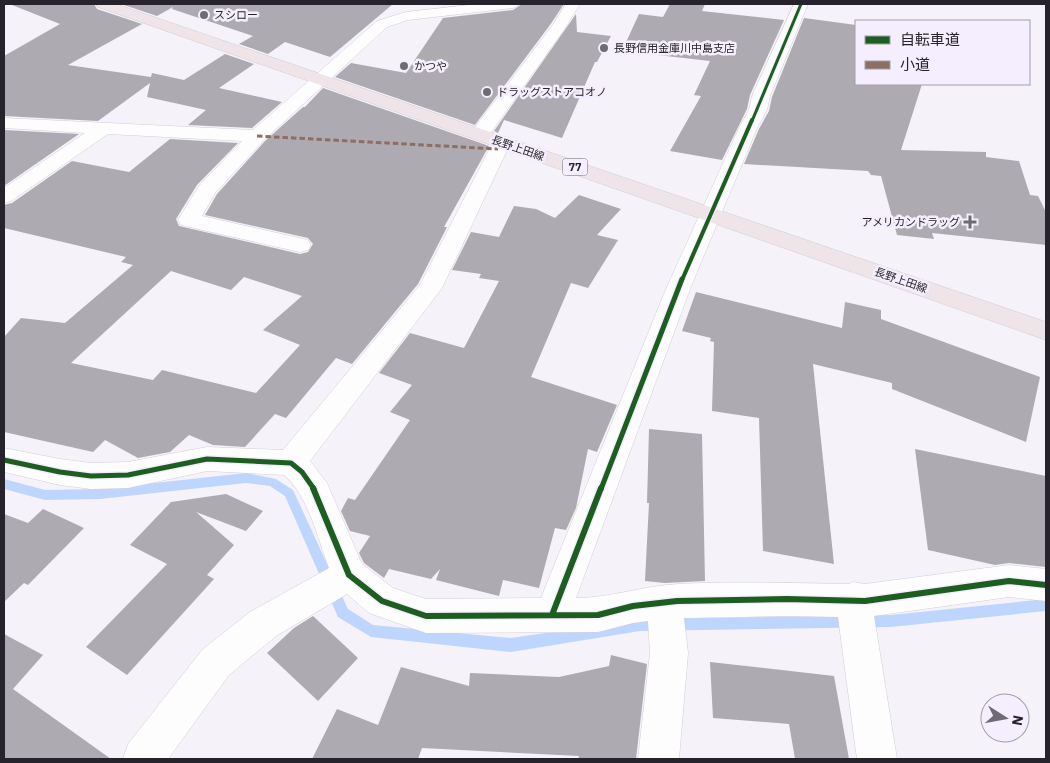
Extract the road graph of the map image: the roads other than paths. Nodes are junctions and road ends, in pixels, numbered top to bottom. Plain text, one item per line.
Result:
1 (103, 4) edge
2 (513, 4) edge
3 (572, 4) edge
4 (801, 4) edge
5 (419, 9) edge
6 (321, 78) junction
7 (4, 123) edge
8 (104, 128) junction
9 (257, 136) junction
10 (491, 138) junction
11 (4, 197) edge
12 (710, 214) junction
13 (300, 245) dead end
14 (1046, 330) edge
15 (4, 460) edge
16 (291, 463) junction
17 (343, 578) junction
18 (1046, 585) edge
19 (552, 614) junction
20 (855, 615) junction
21 (666, 617) junction
22 (143, 759) edge
23 (658, 759) edge
24 (877, 759) edge

1 - 6 main road, 長野上田線 / 77
2 - 5 street
3 - 10 street
4 - 12 street
5 - 6 street
6 - 9 street
6 - 10 main road, 長野上田線 / 77
7 - 8 street
8 - 9 street
8 - 11 street
9 - 13 street
10 - 12 main road, 長野上田線 / 77
10 - 16 street
12 - 14 main road, 長野上田線 / 77
12 - 19 street
15 - 16 street
16 - 17 street
17 - 19 street
17 - 22 street
18 - 20 street
19 - 21 street
20 - 21 street
20 - 24 street
21 - 23 street

